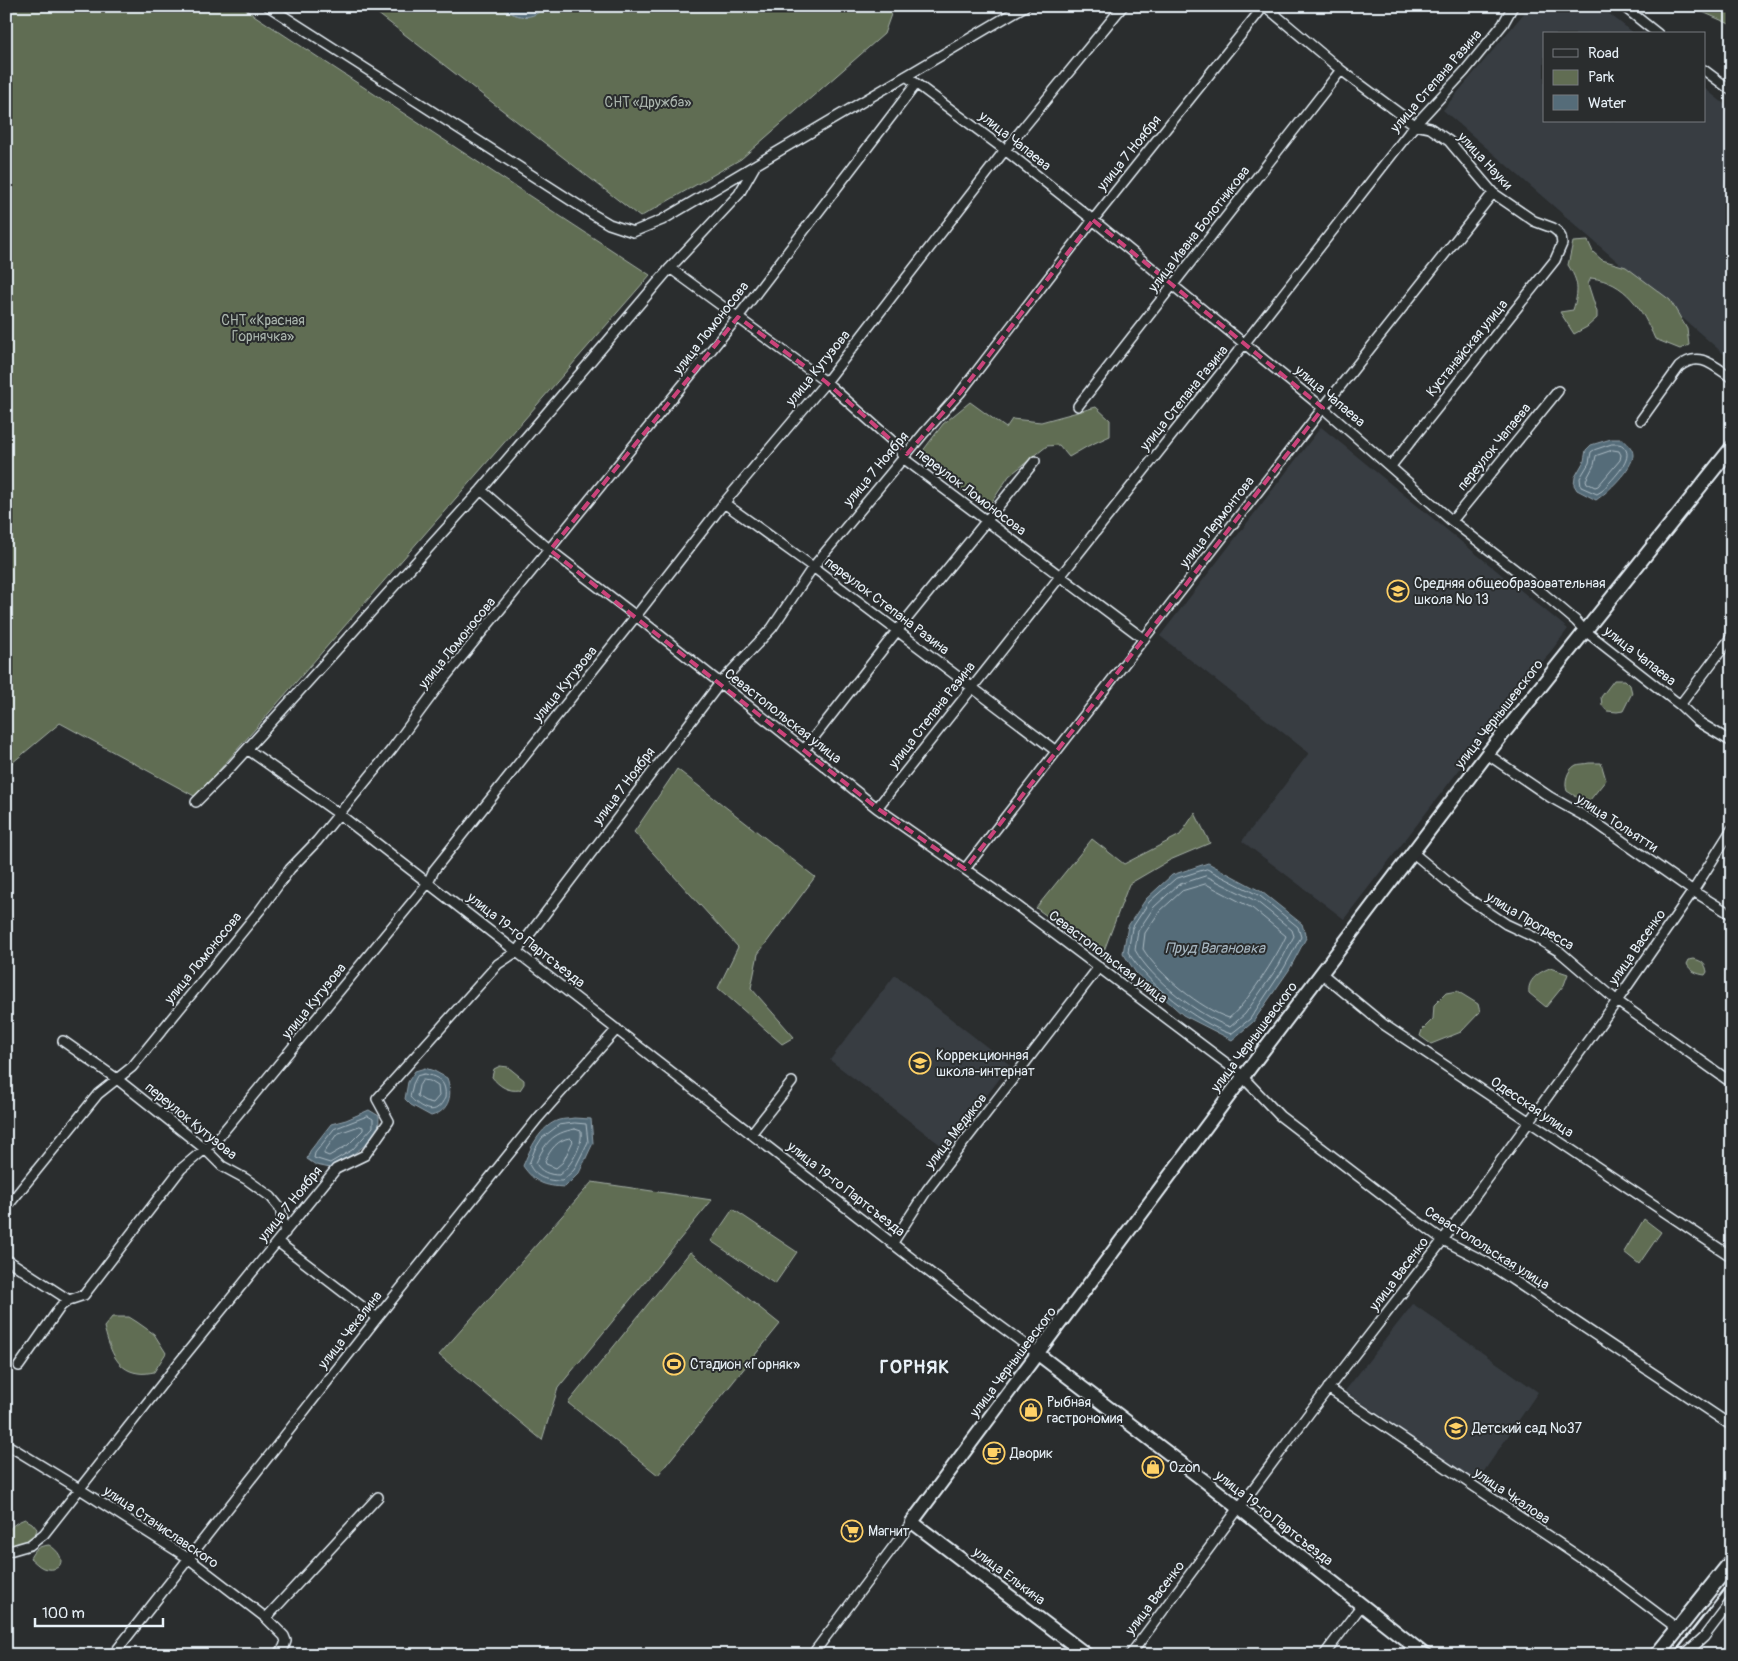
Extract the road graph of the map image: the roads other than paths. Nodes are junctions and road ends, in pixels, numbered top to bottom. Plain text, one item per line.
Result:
1 (268, 6) edge
2 (1025, 6) edge
3 (1123, 6) edge
4 (1264, 6) edge
5 (1513, 6) edge
6 (1623, 6) edge
7 (1656, 32) edge
8 (1341, 70) junction
9 (1706, 72) edge
10 (906, 76) junction
11 (916, 84) junction
12 (1732, 91) edge
13 (1414, 125) junction
14 (1005, 150) junction
15 (755, 166) junction
16 (1493, 193) junction
17 (1093, 220) junction
18 (1562, 244) joint
19 (670, 268) junction
20 (1173, 286) junction
21 (738, 317) junction
22 (1244, 344) junction
23 (1732, 378) edge
24 (826, 382) junction
25 (1558, 391) dead end
26 (1078, 406) dead end
27 (1323, 408) junction
28 (1641, 420) dead end
29 (1732, 447) edge
30 (904, 458) junction
31 (1035, 461) dead end
32 (1390, 466) junction
33 (481, 490) junction
34 (724, 503) junction
35 (987, 521) junction
36 (1452, 521) junction
37 (550, 550) junction
38 (814, 567) junction
39 (1060, 576) junction
40 (636, 616) junction
41 (1584, 630) junction
42 (898, 631) junction
43 (1732, 636) edge
44 (1144, 639) junction
45 (720, 683) junction
46 (972, 687) junction
47 (1680, 705) junction
48 (1732, 742) edge
49 (247, 749) junction
50 (804, 750) junction
51 (1056, 751) junction
52 (1487, 754) junction
53 (196, 802) dead end
54 (877, 808) junction
55 (339, 814) junction
56 (1732, 829) edge
57 (1412, 852) junction
58 (965, 869) junction
59 (428, 883) junction
60 (1693, 891) junction
61 (1732, 915) edge
62 (516, 952) junction
63 (1100, 967) junction
64 (1321, 973) junction
65 (1617, 1001) junction
66 (617, 1029) junction
67 (63, 1041) dead end
68 (1243, 1077) junction
69 (117, 1079) junction
70 (792, 1082) dead end
71 (1732, 1083) edge
72 (1528, 1120) junction
73 (751, 1134) junction
74 (205, 1149) junction
75 (6, 1208) edge
76 (285, 1233) junction
77 (1442, 1240) junction
78 (278, 1242) junction
79 (892, 1244) junction
80 (1732, 1257) edge
81 (6, 1259) edge
82 (69, 1300) junction
83 (377, 1318) junction
84 (1038, 1354) junction
85 (18, 1366) dead end
86 (1328, 1388) junction
87 (1732, 1426) edge
88 (6, 1444) edge
89 (78, 1488) junction
90 (378, 1497) dead end
91 (1238, 1509) junction
92 (912, 1522) junction
93 (6, 1552) edge
94 (188, 1558) junction
95 (1732, 1562) edge
96 (1732, 1600) edge
97 (1361, 1606) junction
98 (266, 1618) junction
99 (1678, 1629) junction
100 (113, 1655) edge
101 (278, 1655) edge
102 (812, 1655) edge
103 (1087, 1655) edge
104 (1130, 1655) edge
105 (1324, 1655) edge
106 (1425, 1655) edge
107 (1657, 1655) edge
108 (1684, 1655) edge

1 - 15 street
2 - 10 street
3 - 14 street, улица Кутузова
4 - 8 street, улица Науки
4 - 17 street, улица 7 Ноября
5 - 13 street, улица Степана Разина
6 - 7 street
8 - 13 street, улица Науки
8 - 20 street, улица Ивана Болотникова
9 - 12 street
10 - 11 street, улица Чапаева
10 - 15 street
11 - 14 street, улица Чапаева
11 - 21 street, улица Ломоносова
13 - 16 street, улица Науки
13 - 22 street, улица Степана Разина
14 - 17 street, улица Чапаева
14 - 24 street, улица Кутузова
15 - 19 street
16 - 18 street, улица Науки
16 - 27 street, улица Лермонтова
17 - 20 street, улица Чапаева
17 - 30 street, улица 7 Ноября
18 - 32 street, Кустанайская улица
19 - 21 street, переулок Ломоносова
19 - 33 street
20 - 22 street, улица Чапаева
20 - 26 street, улица Ивана Болотникова
21 - 24 street, переулок Ломоносова
21 - 37 street, улица Ломоносова
22 - 27 street, улица Чапаева
22 - 39 street, улица Степана Разина
23 - 28 street
24 - 30 street, переулок Ломоносова
24 - 34 street, улица Кутузова
25 - 36 street, переулок Чапаева
27 - 32 street, улица Чапаева
27 - 44 street, улица Лермонтова
29 - 41 street, улица Чернышевского
30 - 35 street, переулок Ломоносова
30 - 38 street, улица 7 Ноября
31 - 35 street
32 - 36 street, улица Чапаева
33 - 37 street, Севастопольская улица
33 - 49 street
34 - 38 street, переулок Степана Разина
34 - 40 street, улица Кутузова
35 - 39 street, переулок Ломоносова
35 - 42 street
36 - 41 street, улица Чапаева
37 - 40 street, Севастопольская улица
37 - 55 street, улица Ломоносова
38 - 42 street, переулок Степана Разина
38 - 45 street, улица 7 Ноября
39 - 44 street, переулок Ломоносова
39 - 46 street, улица Степана Разина
40 - 45 street, Севастопольская улица
40 - 59 street, улица Кутузова
41 - 47 street, улица Чапаева
41 - 52 street, улица Чернышевского
42 - 46 street, переулок Степана Разина
42 - 50 street
43 - 47 street
44 - 51 street, улица Лермонтова
45 - 50 street, Севастопольская улица
45 - 62 street, улица 7 Ноября
46 - 51 street, переулок Степана Разина
46 - 54 street, улица Степана Разина
47 - 48 street, улица Чапаева
49 - 53 street
49 - 55 street, улица 19-го Партсъезда
50 - 54 street, Севастопольская улица
51 - 58 street, улица Лермонтова
52 - 57 street, улица Чернышевского
52 - 60 street, улица Тольятти
54 - 58 street, Севастопольская улица
55 - 59 street, улица 19-го Партсъезда
55 - 69 street, улица Ломоносова
56 - 60 street, улица Васенко
57 - 64 street, улица Чернышевского
57 - 65 street, улица Прогресса
58 - 63 street, Севастопольская улица
59 - 62 street, улица 19-го Партсъезда
59 - 74 street, улица Кутузова
60 - 61 street, улица Тольятти
60 - 65 street, улица Васенко
62 - 66 street, улица 19-го Партсъезда
62 - 76 street, улица 7 Ноября
63 - 68 street, Севастопольская улица
63 - 79 street, улица Медиков
64 - 68 street, улица Чернышевского
64 - 72 street, Одесская улица
65 - 71 street, улица Прогресса
65 - 72 street, улица Васенко
66 - 73 street, улица 19-го Партсъезда
66 - 83 street, улица Чекалина
67 - 69 street, переулок Кутузова
68 - 77 street, Севастопольская улица
68 - 84 street, улица Чернышевского
69 - 74 street, переулок Кутузова
69 - 75 street, улица Ломоносова
70 - 73 street
72 - 77 street, улица Васенко
72 - 80 street, Одесская улица
73 - 79 street, улица 19-го Партсъезда
74 - 76 street, переулок Кутузова
74 - 82 street, улица Кутузова
76 - 78 street, улица 7 Ноября
77 - 86 street, улица Васенко
77 - 87 street, Севастопольская улица
78 - 83 street
78 - 89 street, улица 7 Ноября
79 - 84 street, улица 19-го Партсъезда
81 - 82 street
82 - 85 street, улица Кутузова
83 - 94 street, улица Чекалина
84 - 91 street, улица 19-го Партсъезда
84 - 92 street, улица Чернышевского
86 - 91 street, улица Васенко
86 - 99 street, улица Чкалова
88 - 89 street, улица Станиславского
89 - 93 street, улица 7 Ноября
89 - 94 street, улица Станиславского
90 - 98 street
91 - 97 street, улица 19-го Партсъезда
91 - 104 street, улица Васенко
92 - 102 street, улица Чернышевского
92 - 103 street, улица Елькина
94 - 98 street, улица Станиславского
94 - 100 street, улица Чекалина
95 - 99 main road
96 - 108 street
97 - 105 street
97 - 106 street, улица 19-го Партсъезда
98 - 101 street, улица Станиславского
99 - 107 main road

